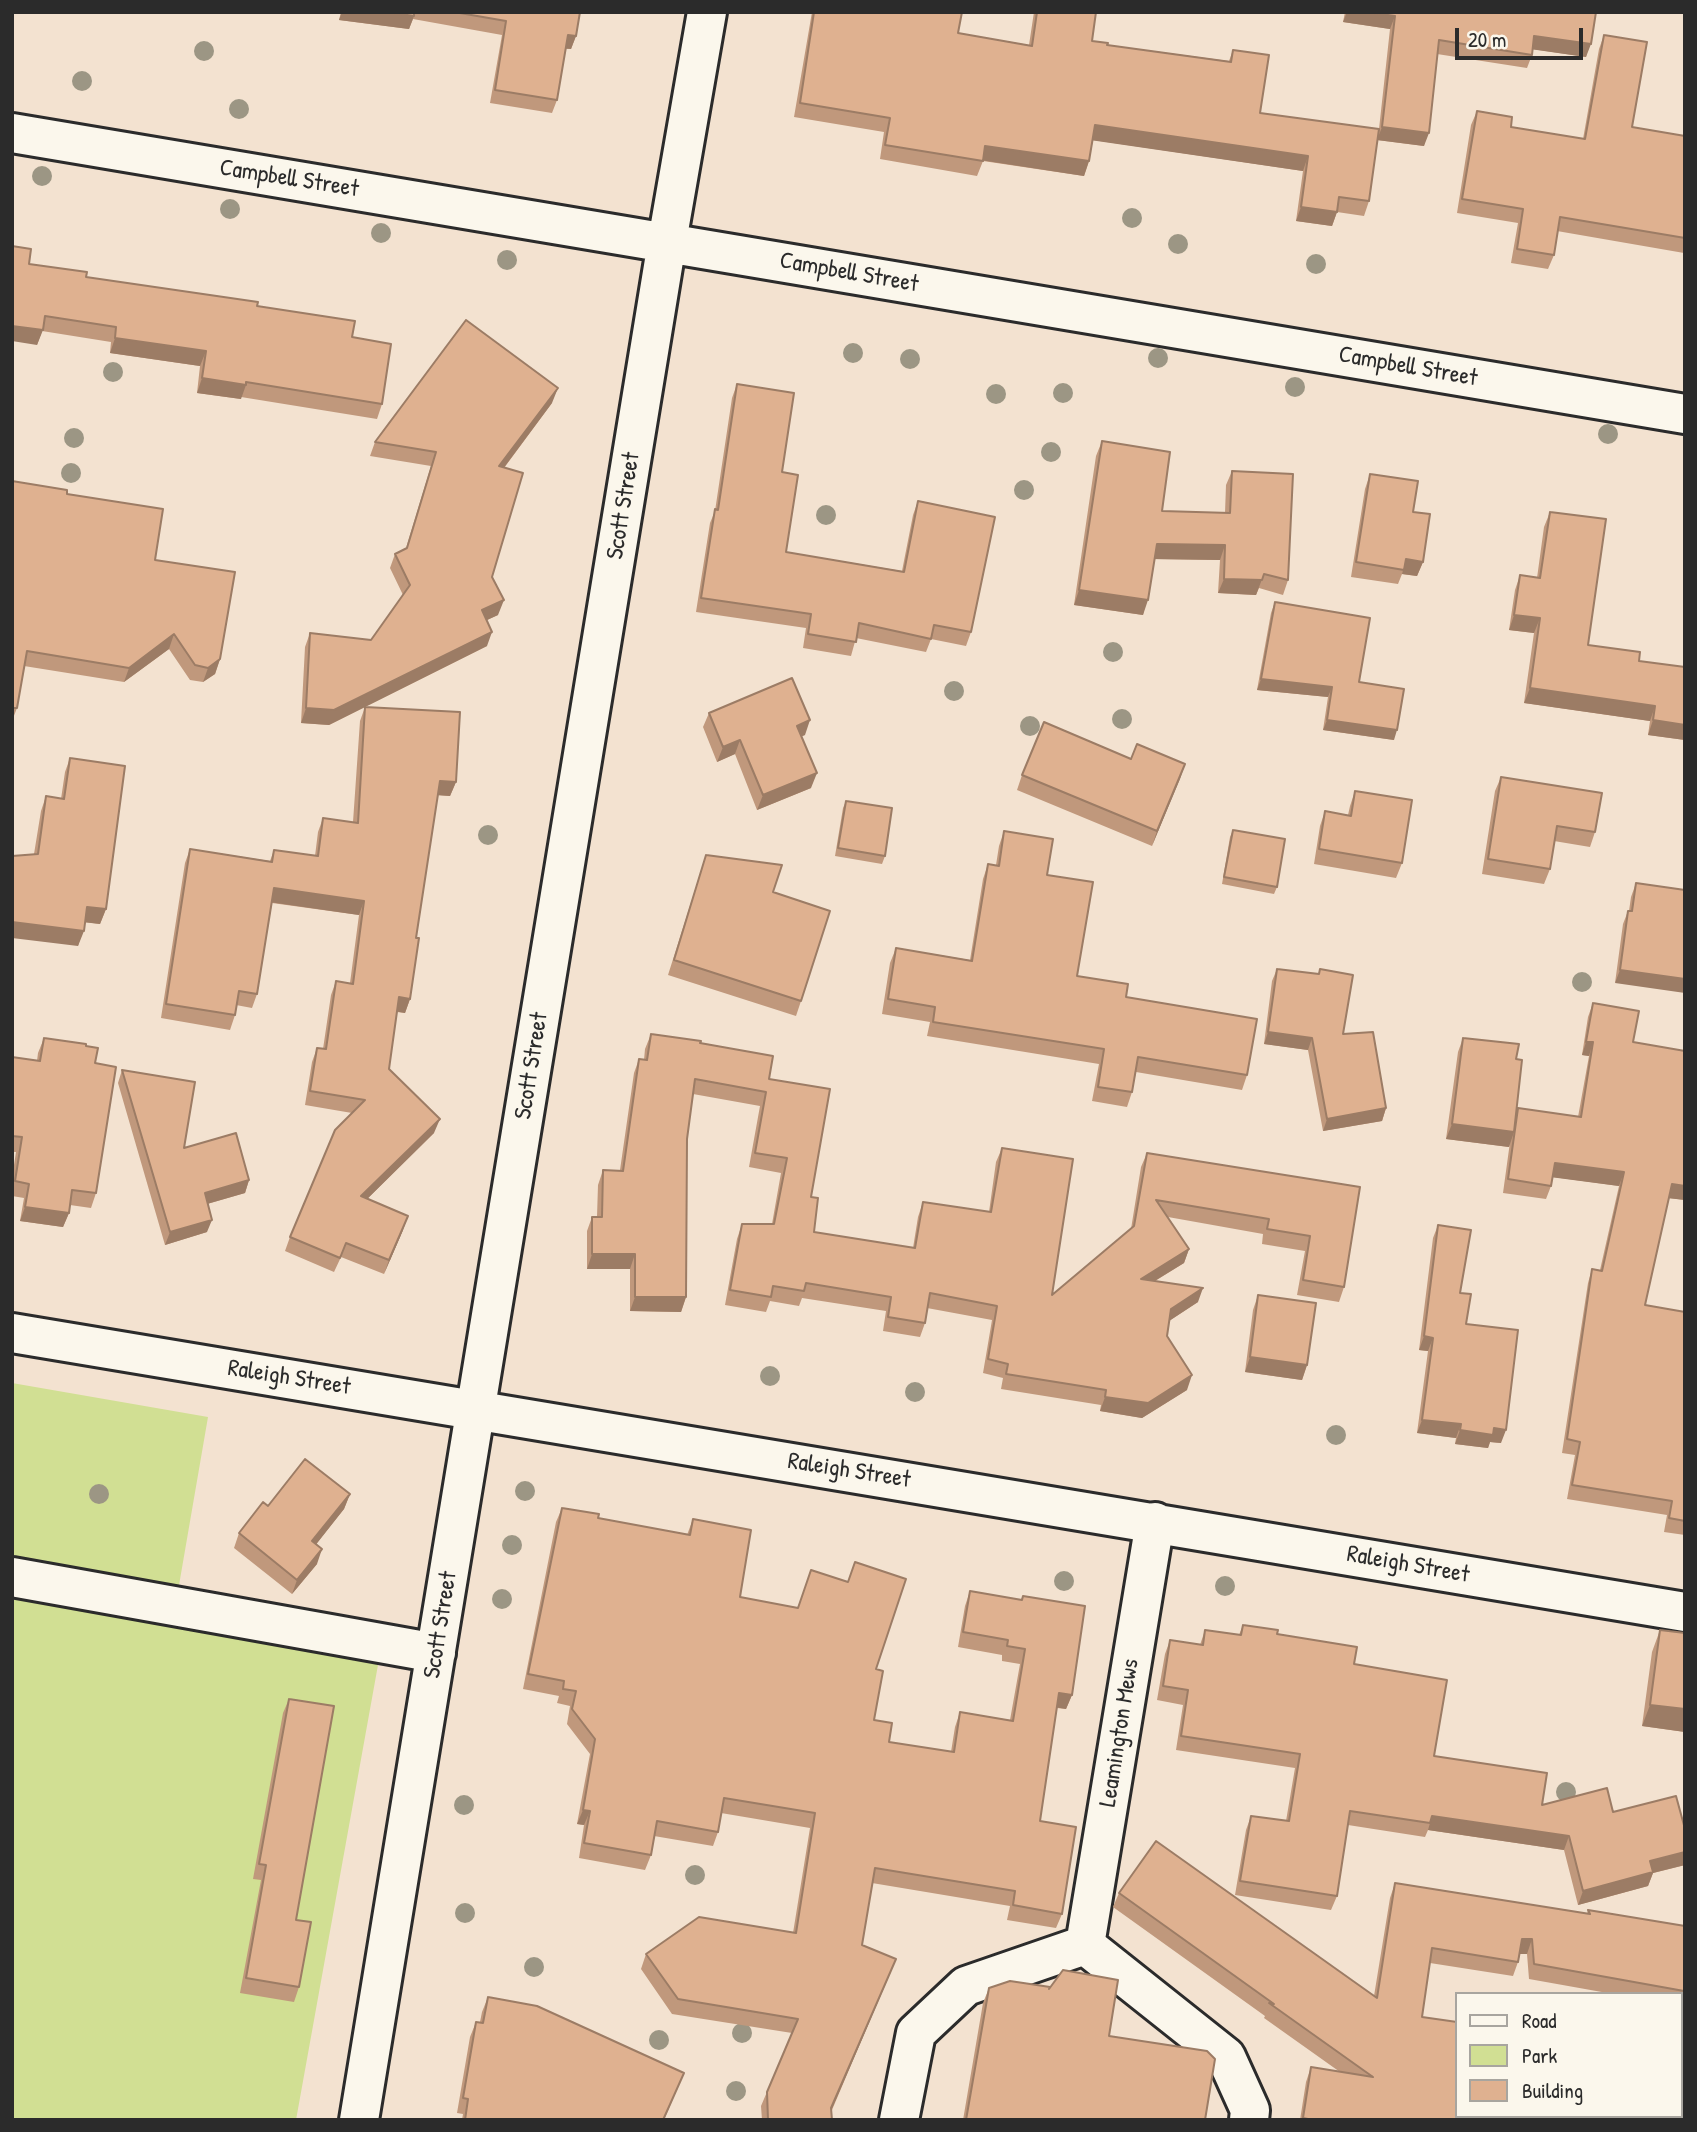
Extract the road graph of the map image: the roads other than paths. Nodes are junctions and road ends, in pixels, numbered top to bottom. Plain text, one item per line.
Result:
1 (707, 12) edge
2 (12, 133) edge
3 (667, 242) junction
4 (1685, 414) edge
5 (12, 1333) edge
6 (475, 1408) junction
7 (1155, 1522) junction
8 (12, 1577) edge
9 (1685, 1612) edge
10 (436, 1653) junction
11 (1085, 1945) junction
12 (359, 2120) edge
13 (899, 2120) edge
14 (1248, 2120) edge

1 - 3 street, Scott Street
2 - 3 street, Campbell Street
3 - 4 street, Campbell Street
3 - 6 street, Scott Street
5 - 6 street, Raleigh Street
6 - 7 street, Raleigh Street
6 - 10 street, Scott Street
7 - 9 street, Raleigh Street
7 - 11 street, Leamington Mews
8 - 10 street
10 - 12 street, Scott Street
11 - 13 street
11 - 14 street

